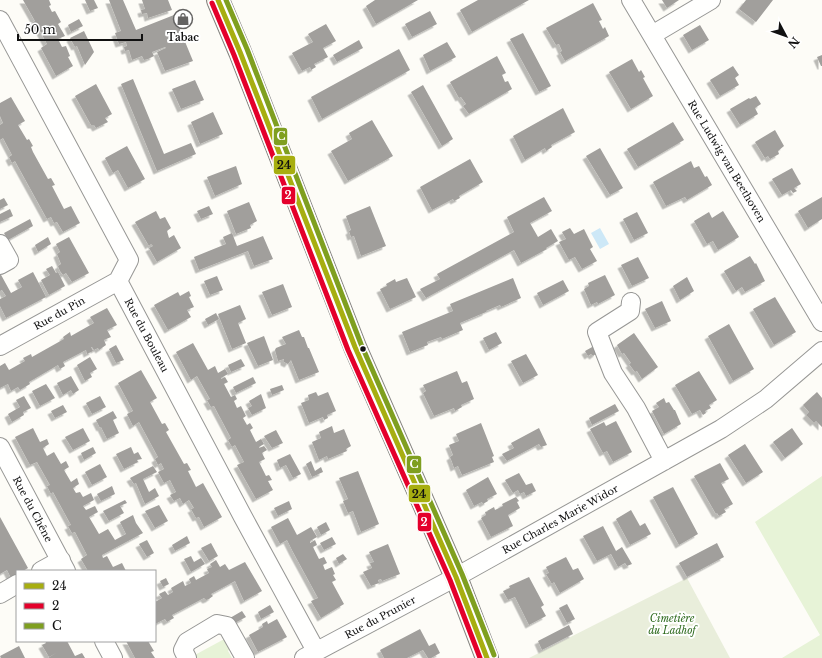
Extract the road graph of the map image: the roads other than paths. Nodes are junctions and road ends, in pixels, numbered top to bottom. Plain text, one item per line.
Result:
1 (218, 0) edge
2 (632, 0) edge
3 (711, 0) edge
4 (1, 23) edge
5 (652, 35) junction
6 (0, 244) edge
7 (0, 265) edge
8 (118, 281) junction
9 (631, 302) dead end
10 (822, 322) edge
11 (0, 346) edge
12 (822, 351) edge
13 (0, 447) edge
14 (664, 461) junction
15 (64, 566) edge
16 (46, 570) edge
17 (456, 577) junction
18 (16, 585) edge
19 (0, 594) edge
20 (105, 642) edge
21 (310, 655) edge
22 (113, 658) edge
23 (187, 658) edge
24 (245, 658) edge
25 (487, 658) edge

1 - 17 main road
2 - 5 street, Rue Ludwig van Beethoven
3 - 5 street
4 - 8 street
5 - 10 street, Rue Ludwig van Beethoven
6 - 7 street
8 - 11 street, Rue du Pin
8 - 21 street, Rue du Bouleau
9 - 14 street
12 - 14 street, Rue Charles Marie Widor
13 - 15 street, Rue du Chêne
14 - 17 street, Rue Charles Marie Widor
15 - 16 street
17 - 21 street, Rue du Prunier
17 - 25 main road
18 - 19 street
20 - 22 street
23 - 24 street

